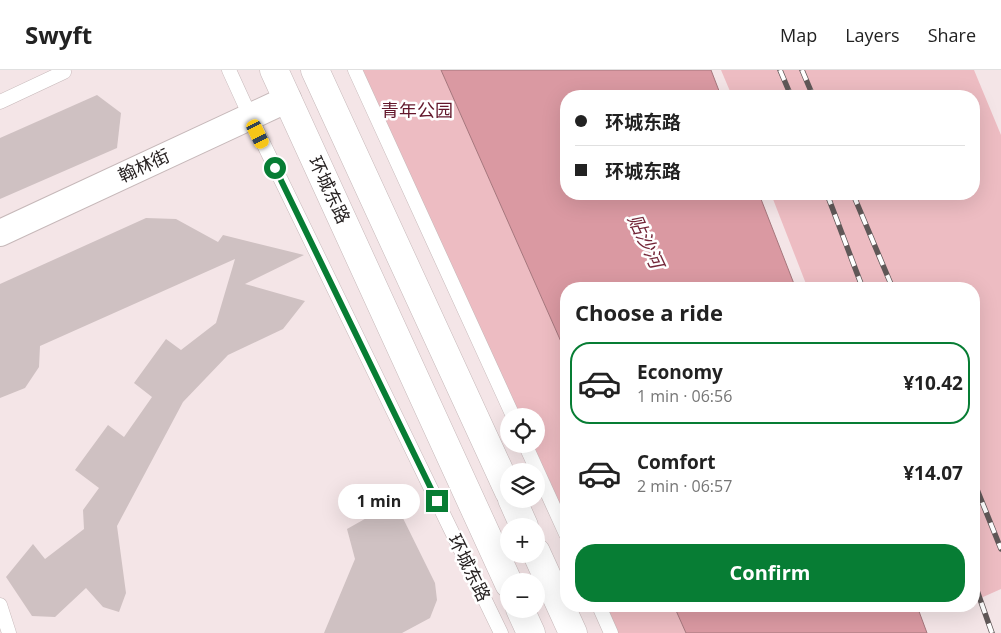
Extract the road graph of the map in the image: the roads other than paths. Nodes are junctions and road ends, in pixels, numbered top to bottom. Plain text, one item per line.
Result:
1 (63, 70) edge
2 (229, 70) edge
3 (274, 70) edge
4 (315, 70) edge
5 (355, 70) edge
6 (288, 100) junction
7 (0, 102) edge
8 (250, 116) junction
9 (0, 233) edge
10 (509, 408) edge
11 (529, 453) edge
12 (500, 472) edge
13 (560, 521) edge
14 (541, 563) edge
15 (504, 573) edge
16 (0, 605) edge
17 (560, 605) edge
18 (563, 612) edge
19 (602, 612) edge
20 (524, 618) edge
21 (9, 633) edge
22 (501, 633) edge
23 (531, 633) edge
24 (573, 633) edge
25 (611, 633) edge

1 - 7 lane
2 - 8 lane, 环城东路
3 - 6 main road, 环城东路
4 - 12 main road
5 - 10 lane
6 - 8 street, 翰林街
6 - 15 main road, 环城东路
8 - 9 street, 翰林街
8 - 22 lane, 环城东路
11 - 13 lane
14 - 17 main road
16 - 21 lane
18 - 24 main road
19 - 25 lane
20 - 23 main road

